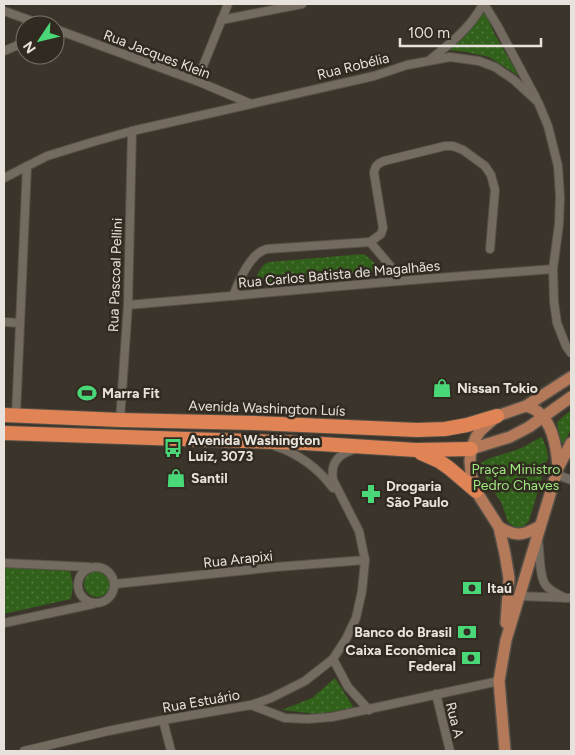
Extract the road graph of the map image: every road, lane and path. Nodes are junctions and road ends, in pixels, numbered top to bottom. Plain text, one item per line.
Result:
1 (228, 4) edge
2 (302, 4) edge
3 (484, 4) edge
4 (221, 20) junction
5 (65, 33) edge
6 (429, 61) junction
7 (197, 81) junction
8 (538, 102) junction
9 (250, 104) junction
10 (132, 131) junction
11 (27, 166) junction
12 (4, 178) edge
13 (370, 242) junction
14 (490, 249) dead end
15 (553, 269) junction
16 (399, 281) junction
17 (233, 296) junction
18 (128, 305) junction
19 (4, 322) edge
20 (20, 323) junction
21 (571, 353) edge
22 (571, 378) edge
23 (571, 397) edge
24 (526, 406) junction
25 (10, 415) edge
26 (497, 416) junction
27 (543, 417) junction
28 (120, 420) junction
29 (4, 433) edge
30 (261, 442) junction
31 (571, 443) edge
32 (360, 448) junction
33 (471, 449) junction
34 (416, 450) junction
35 (557, 471) junction
36 (571, 480) edge
37 (476, 491) junction
38 (342, 500) junction
39 (499, 527) junction
40 (539, 529) junction
41 (365, 560) junction
42 (4, 563) edge
43 (90, 568) junction
44 (115, 584) junction
45 (518, 596) junction
46 (568, 598) edge
47 (93, 604) junction
48 (4, 624) edge
49 (506, 640) junction
50 (333, 659) junction
51 (499, 681) junction
52 (436, 694) junction
53 (251, 705) junction
54 (369, 710) junction
55 (163, 720) junction
56 (24, 751) edge
57 (171, 751) edge
58 (450, 751) edge
59 (505, 751) edge

1 - 4 street
2 - 4 street
3 - 6 street
3 - 8 street
4 - 7 street
5 - 7 street, Rua Jacques Klein
6 - 8 street, Rua Robélia
6 - 9 street, Rua Robélia
7 - 9 street, Rua Jacques Klein
8 - 15 street, Rua Robélia
9 - 10 street, Rua Robélia
10 - 11 street, Rua Robélia
10 - 18 street, Rua Pascoal Pellini
11 - 12 street, Rua Robélia
11 - 20 street
13 - 14 street
13 - 16 street
13 - 17 street
15 - 16 street, Rua Carlos Batista de Magalhães
15 - 21 street, Rua Robélia
16 - 17 street, Rua Carlos Batista de Magalhães
17 - 18 street, Rua Carlos Batista de Magalhães
18 - 28 street, Rua Pascoal Pellini
19 - 20 street
20 - 25 street
22 - 24 main road, Avenida Washington Luís
23 - 27 main road
24 - 26 main road, Avenida Washington Luís
24 - 27 main road
25 - 28 highway, Avenida Washington Luís
26 - 28 highway, Avenida Washington Luís
26 - 33 main road
27 - 33 main road
27 - 35 main road
29 - 30 highway
30 - 32 highway
30 - 38 street
31 - 35 main road
32 - 34 highway
32 - 38 street
33 - 34 highway
33 - 37 main road
34 - 37 highway
35 - 36 street
35 - 40 main road
37 - 39 main road
38 - 41 street
39 - 40 main road
39 - 49 main road
40 - 45 main road
40 - 46 street
41 - 44 street, Rua Arapixi
41 - 50 street
42 - 43 street
43 - 44 street
43 - 47 street
44 - 47 street
45 - 46 street
45 - 49 main road
47 - 48 street
49 - 51 main road
50 - 53 street
50 - 54 street
51 - 52 street, Rua Estuário
51 - 59 main road
52 - 54 street, Rua Estuário
52 - 58 street, Rua A
53 - 54 street, Rua Estuário
53 - 55 street, Rua Estuário
55 - 56 street, Rua Estuário
55 - 57 street

